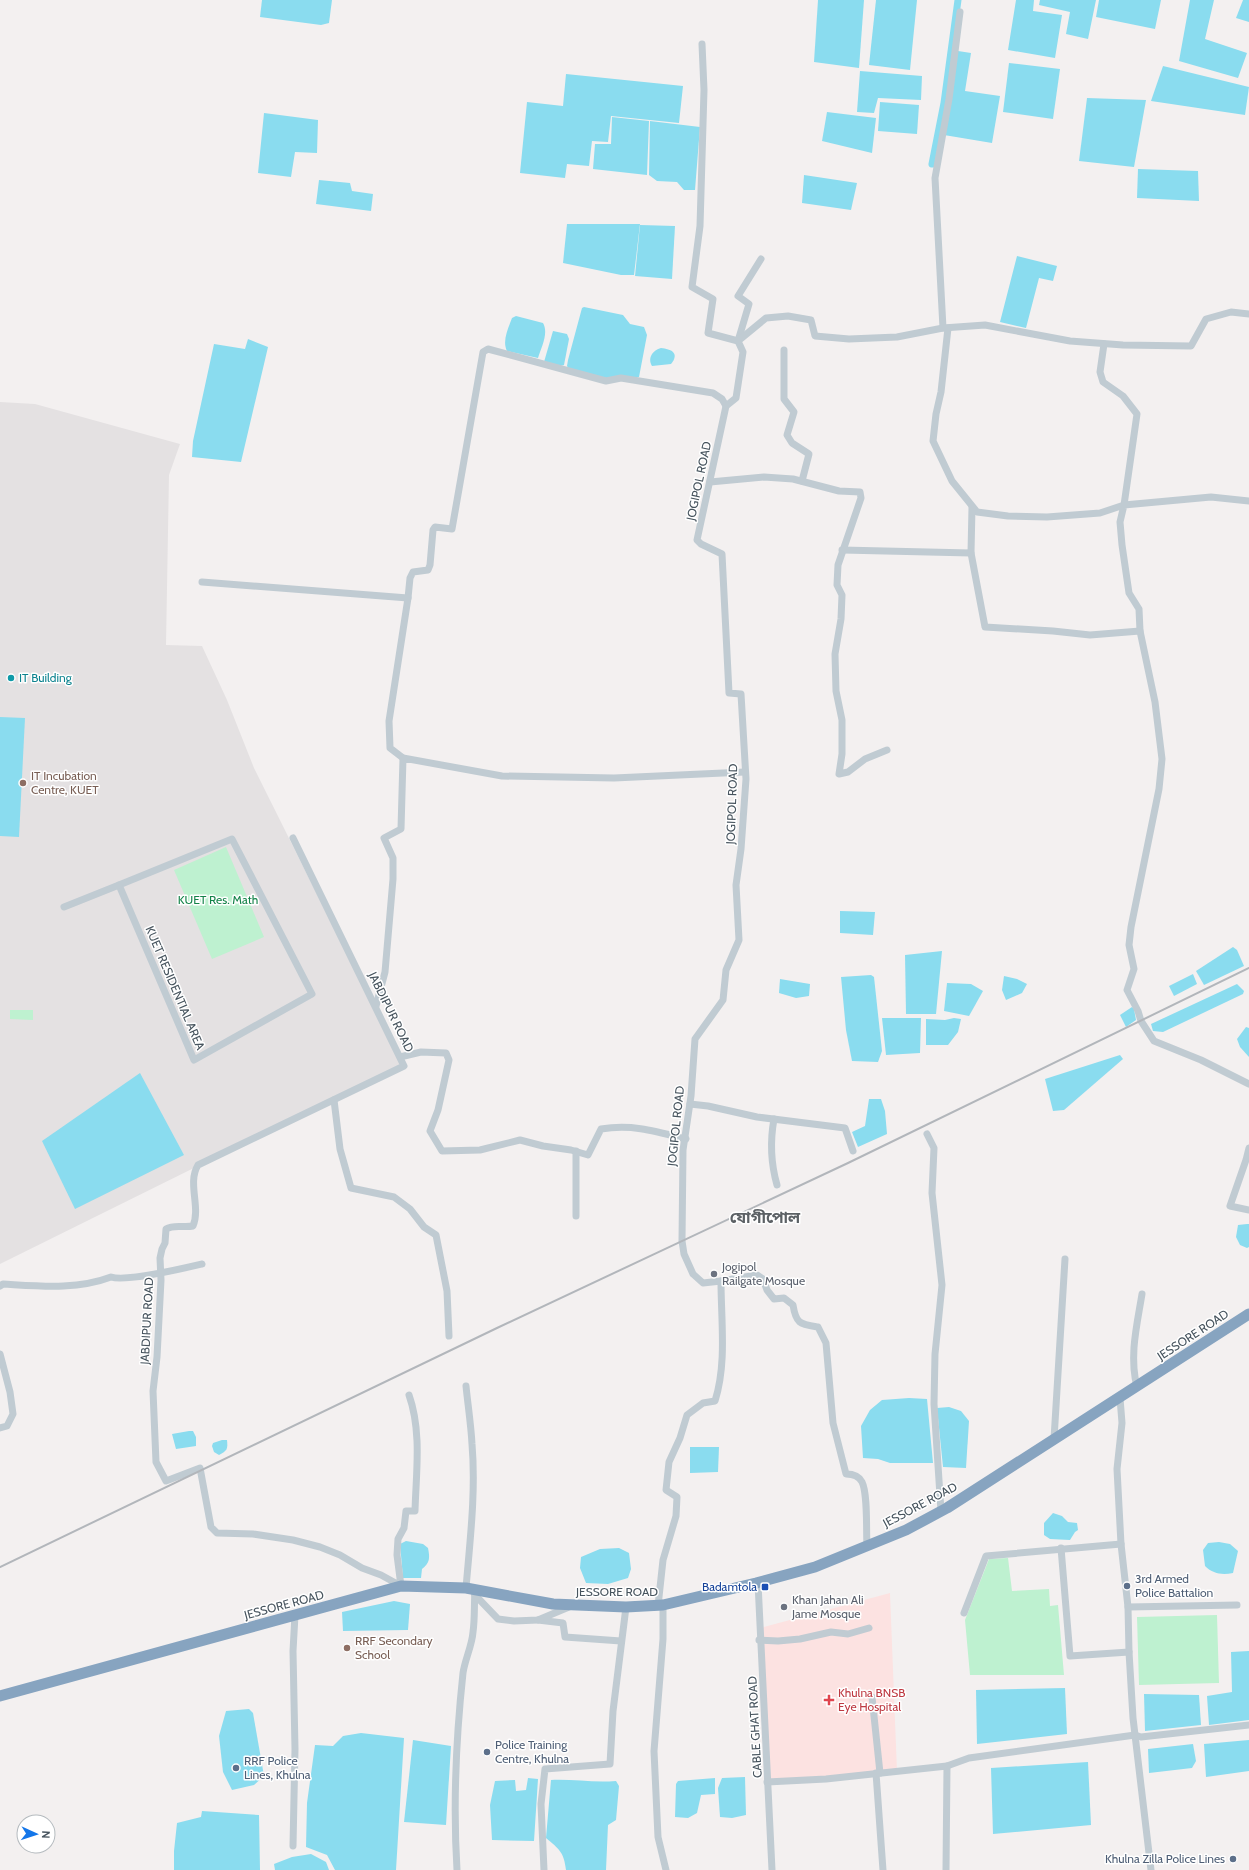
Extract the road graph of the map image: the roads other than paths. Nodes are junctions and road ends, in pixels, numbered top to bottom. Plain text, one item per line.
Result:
1 (960, 12) dead end
2 (702, 44) dead end
3 (761, 259) dead end
4 (1249, 314) edge
5 (946, 328) junction
6 (738, 341) junction
7 (1104, 344) junction
8 (784, 350) dead end
9 (726, 406) junction
10 (802, 481) junction
11 (710, 482) junction
12 (1249, 501) edge
13 (1124, 506) junction
14 (972, 507) junction
15 (842, 550) junction
16 (971, 553) junction
17 (202, 582) dead end
18 (408, 598) junction
19 (1140, 631) junction
20 (887, 750) dead end
21 (403, 758) junction
22 (746, 772) junction
23 (293, 838) dead end
24 (119, 885) junction
25 (64, 906) dead end
26 (376, 1006) junction
27 (400, 1058) junction
28 (1249, 1084) edge
29 (334, 1100) junction
30 (690, 1104) junction
31 (774, 1119) junction
32 (927, 1134) dead end
33 (686, 1139) junction
34 (1249, 1148) edge
35 (853, 1150) dead end
36 (576, 1151) junction
37 (777, 1185) dead end
38 (1249, 1210) edge
39 (576, 1216) dead end
40 (1065, 1259) dead end
41 (202, 1264) dead end
42 (160, 1272) junction
43 (721, 1281) junction
44 (0, 1286) edge
45 (1142, 1294) dead end
46 (1249, 1314) edge
47 (449, 1336) dead end
48 (0, 1354) edge
49 (466, 1386) dead end
50 (1137, 1387) junction
51 (409, 1395) dead end
52 (1120, 1398) junction
53 (4, 1427) edge
54 (1054, 1439) junction
55 (941, 1511) junction
56 (1122, 1544) junction
57 (867, 1546) junction
58 (1061, 1548) junction
59 (757, 1583) junction
60 (400, 1586) junction
61 (472, 1591) junction
62 (573, 1605) junction
63 (661, 1605) junction
64 (1237, 1605) dead end
65 (626, 1607) junction
66 (1128, 1608) junction
67 (964, 1613) dead end
68 (295, 1615) junction
69 (538, 1620) junction
70 (869, 1628) dead end
71 (760, 1640) junction
72 (621, 1641) junction
73 (1129, 1652) junction
74 (0, 1696) edge
75 (872, 1697) dead end
76 (1249, 1725) edge
77 (1135, 1735) junction
78 (947, 1766) junction
79 (878, 1773) junction
80 (768, 1782) junction
81 (293, 1846) dead end
82 (457, 1870) edge
83 (544, 1870) edge
84 (666, 1870) edge
85 (771, 1870) edge
86 (882, 1870) edge
87 (946, 1870) edge
88 (1151, 1870) edge

1 - 5 street
2 - 6 street
3 - 6 street
4 - 7 street
5 - 6 street
5 - 7 street
5 - 14 street
6 - 9 street, JOGIPOL ROAD
7 - 13 street
8 - 10 street
9 - 11 street, JOGIPOL ROAD
9 - 18 street
10 - 11 street
10 - 15 street
11 - 22 street, JOGIPOL ROAD
12 - 13 street
13 - 14 street
13 - 19 street
14 - 16 street
15 - 16 street
15 - 20 street
16 - 19 street
17 - 18 street
18 - 21 street
19 - 28 street
21 - 22 street
21 - 26 street
22 - 30 street, JOGIPOL ROAD
23 - 26 street, JABDIPUR ROAD
24 - 24 street, KUET RESIDENTIAL AREA
24 - 25 street
26 - 27 street, JABDIPUR ROAD
27 - 29 street, JABDIPUR ROAD
27 - 36 street
29 - 42 street, JABDIPUR ROAD
29 - 47 street
30 - 31 street
30 - 33 street, JOGIPOL ROAD
31 - 35 street
31 - 37 street
32 - 55 street
33 - 36 street
33 - 43 street, JOGIPOL ROAD
34 - 38 street
36 - 39 street
40 - 54 street
41 - 42 street
42 - 44 street
42 - 60 street, JABDIPUR ROAD
43 - 57 street
43 - 63 street
45 - 50 street
46 - 50 highway, JESSORE ROAD
48 - 53 street
49 - 61 street
50 - 52 highway, JESSORE ROAD
51 - 60 street
52 - 54 highway, JESSORE ROAD
52 - 56 street
54 - 55 highway, JESSORE ROAD
55 - 57 highway, JESSORE ROAD
56 - 58 street
56 - 66 street
57 - 59 highway, JESSORE ROAD
58 - 67 street
58 - 73 street
59 - 63 highway, JESSORE ROAD
59 - 71 street, CABLE GHAT ROAD
60 - 61 highway, JESSORE ROAD
60 - 68 highway, JESSORE ROAD
61 - 62 highway, JESSORE ROAD
61 - 69 street
61 - 82 street
62 - 65 highway, JESSORE ROAD
62 - 69 street
63 - 65 highway, JESSORE ROAD
63 - 84 street
64 - 66 street
65 - 72 street
66 - 73 street
68 - 74 highway, JESSORE ROAD
68 - 81 street
69 - 72 street
70 - 71 street
71 - 80 street, CABLE GHAT ROAD
72 - 83 street
73 - 77 street
75 - 79 street
76 - 77 street
77 - 78 street
77 - 88 street
78 - 79 street
78 - 87 street
79 - 80 street
79 - 86 street
80 - 85 street, CABLE GHAT ROAD

